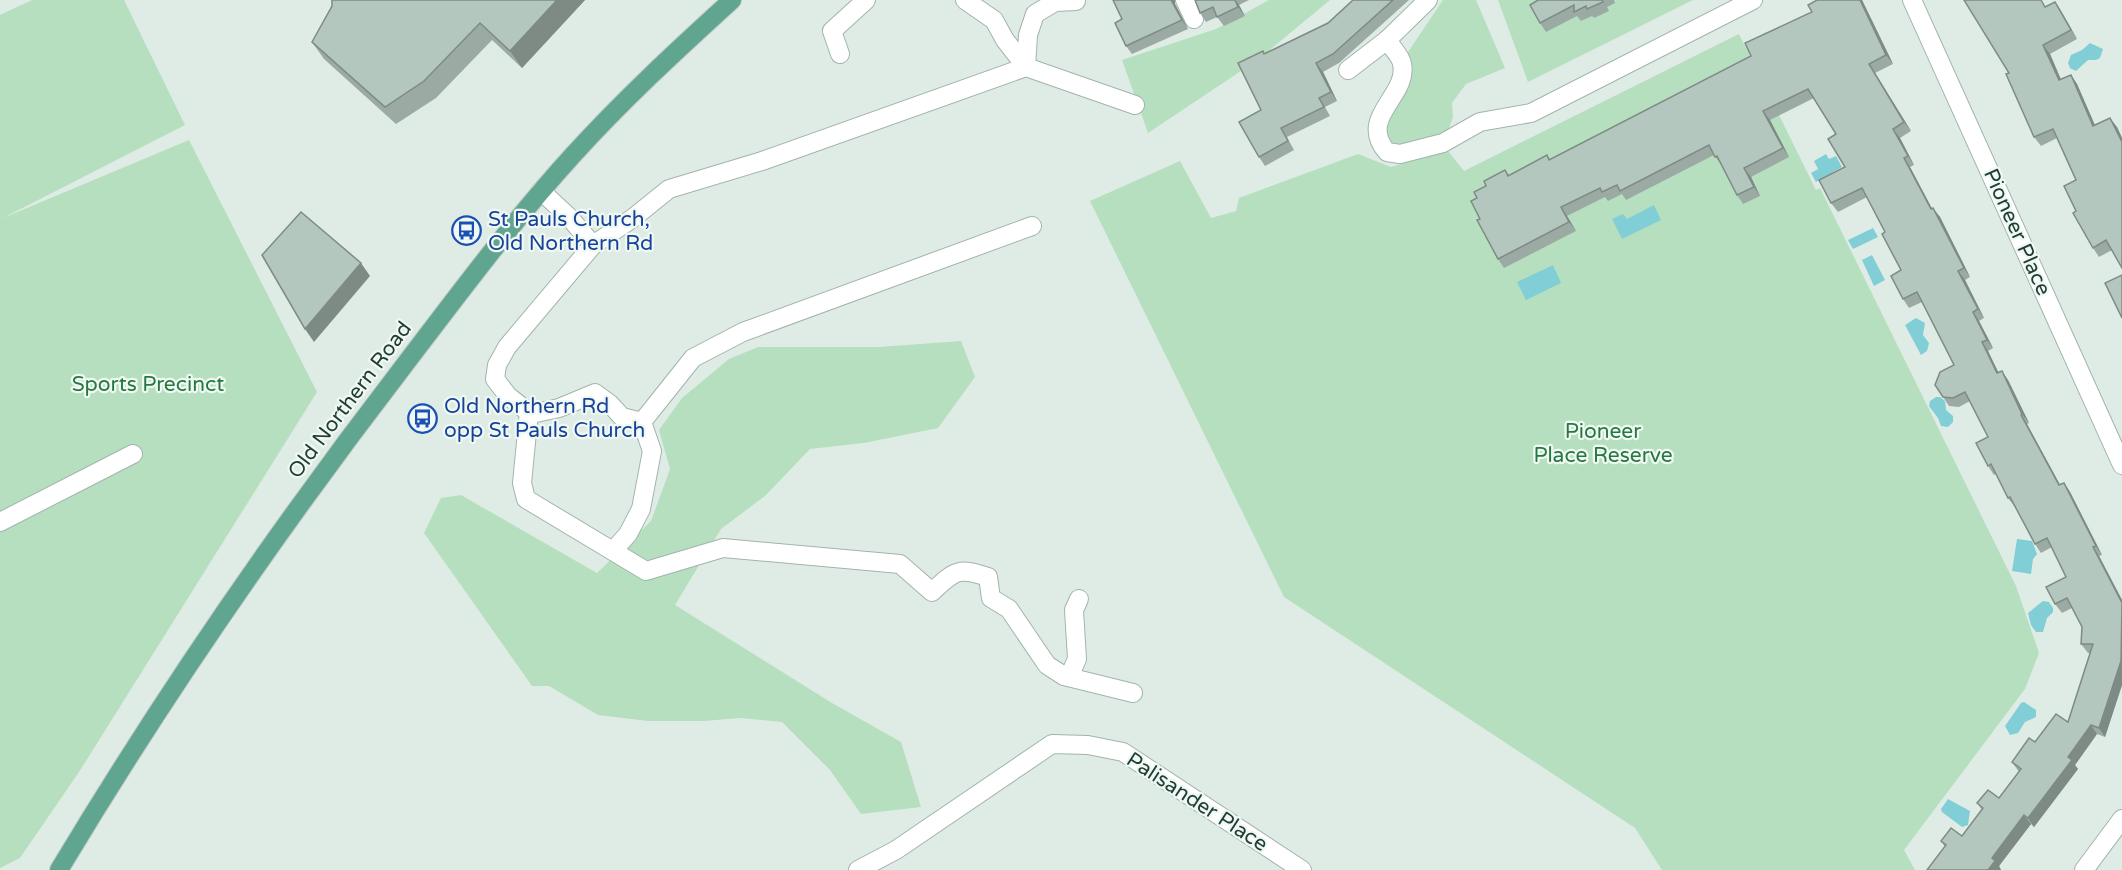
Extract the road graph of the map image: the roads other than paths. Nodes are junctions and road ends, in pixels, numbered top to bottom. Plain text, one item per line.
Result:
1 (732, 0) edge
2 (866, 0) edge
3 (965, 0) edge
4 (1076, 0) edge
5 (1185, 0) edge
6 (1428, 0) edge
7 (1753, 0) edge
8 (1912, 0) edge
9 (1194, 19) dead end
10 (1387, 40) junction
11 (840, 54) dead end
12 (1026, 67) junction
13 (1348, 70) dead end
14 (1135, 105) dead end
15 (541, 192) junction
16 (1032, 226) dead end
17 (593, 245) junction
18 (529, 412) junction
19 (642, 422) junction
20 (133, 454) dead end
21 (2122, 465) edge
22 (0, 522) edge
23 (613, 551) junction
24 (1079, 599) dead end
25 (1069, 677) junction
26 (1133, 693) dead end
27 (2122, 819) edge
28 (59, 870) edge
29 (858, 870) edge
30 (1302, 870) edge
31 (2084, 870) edge

1 - 15 main road, Old Northern Road
2 - 11 street
3 - 12 street
4 - 12 street
5 - 9 street
6 - 10 street
7 - 10 street
8 - 21 street, Pioneer Place
10 - 13 street
12 - 14 street
12 - 17 street
15 - 17 street
15 - 28 main road, Old Northern Road
16 - 19 street
17 - 18 street
18 - 19 street
18 - 23 street
19 - 23 street
20 - 22 street
23 - 25 street
24 - 25 street
25 - 26 street
27 - 31 street
29 - 30 street, Palisander Place

